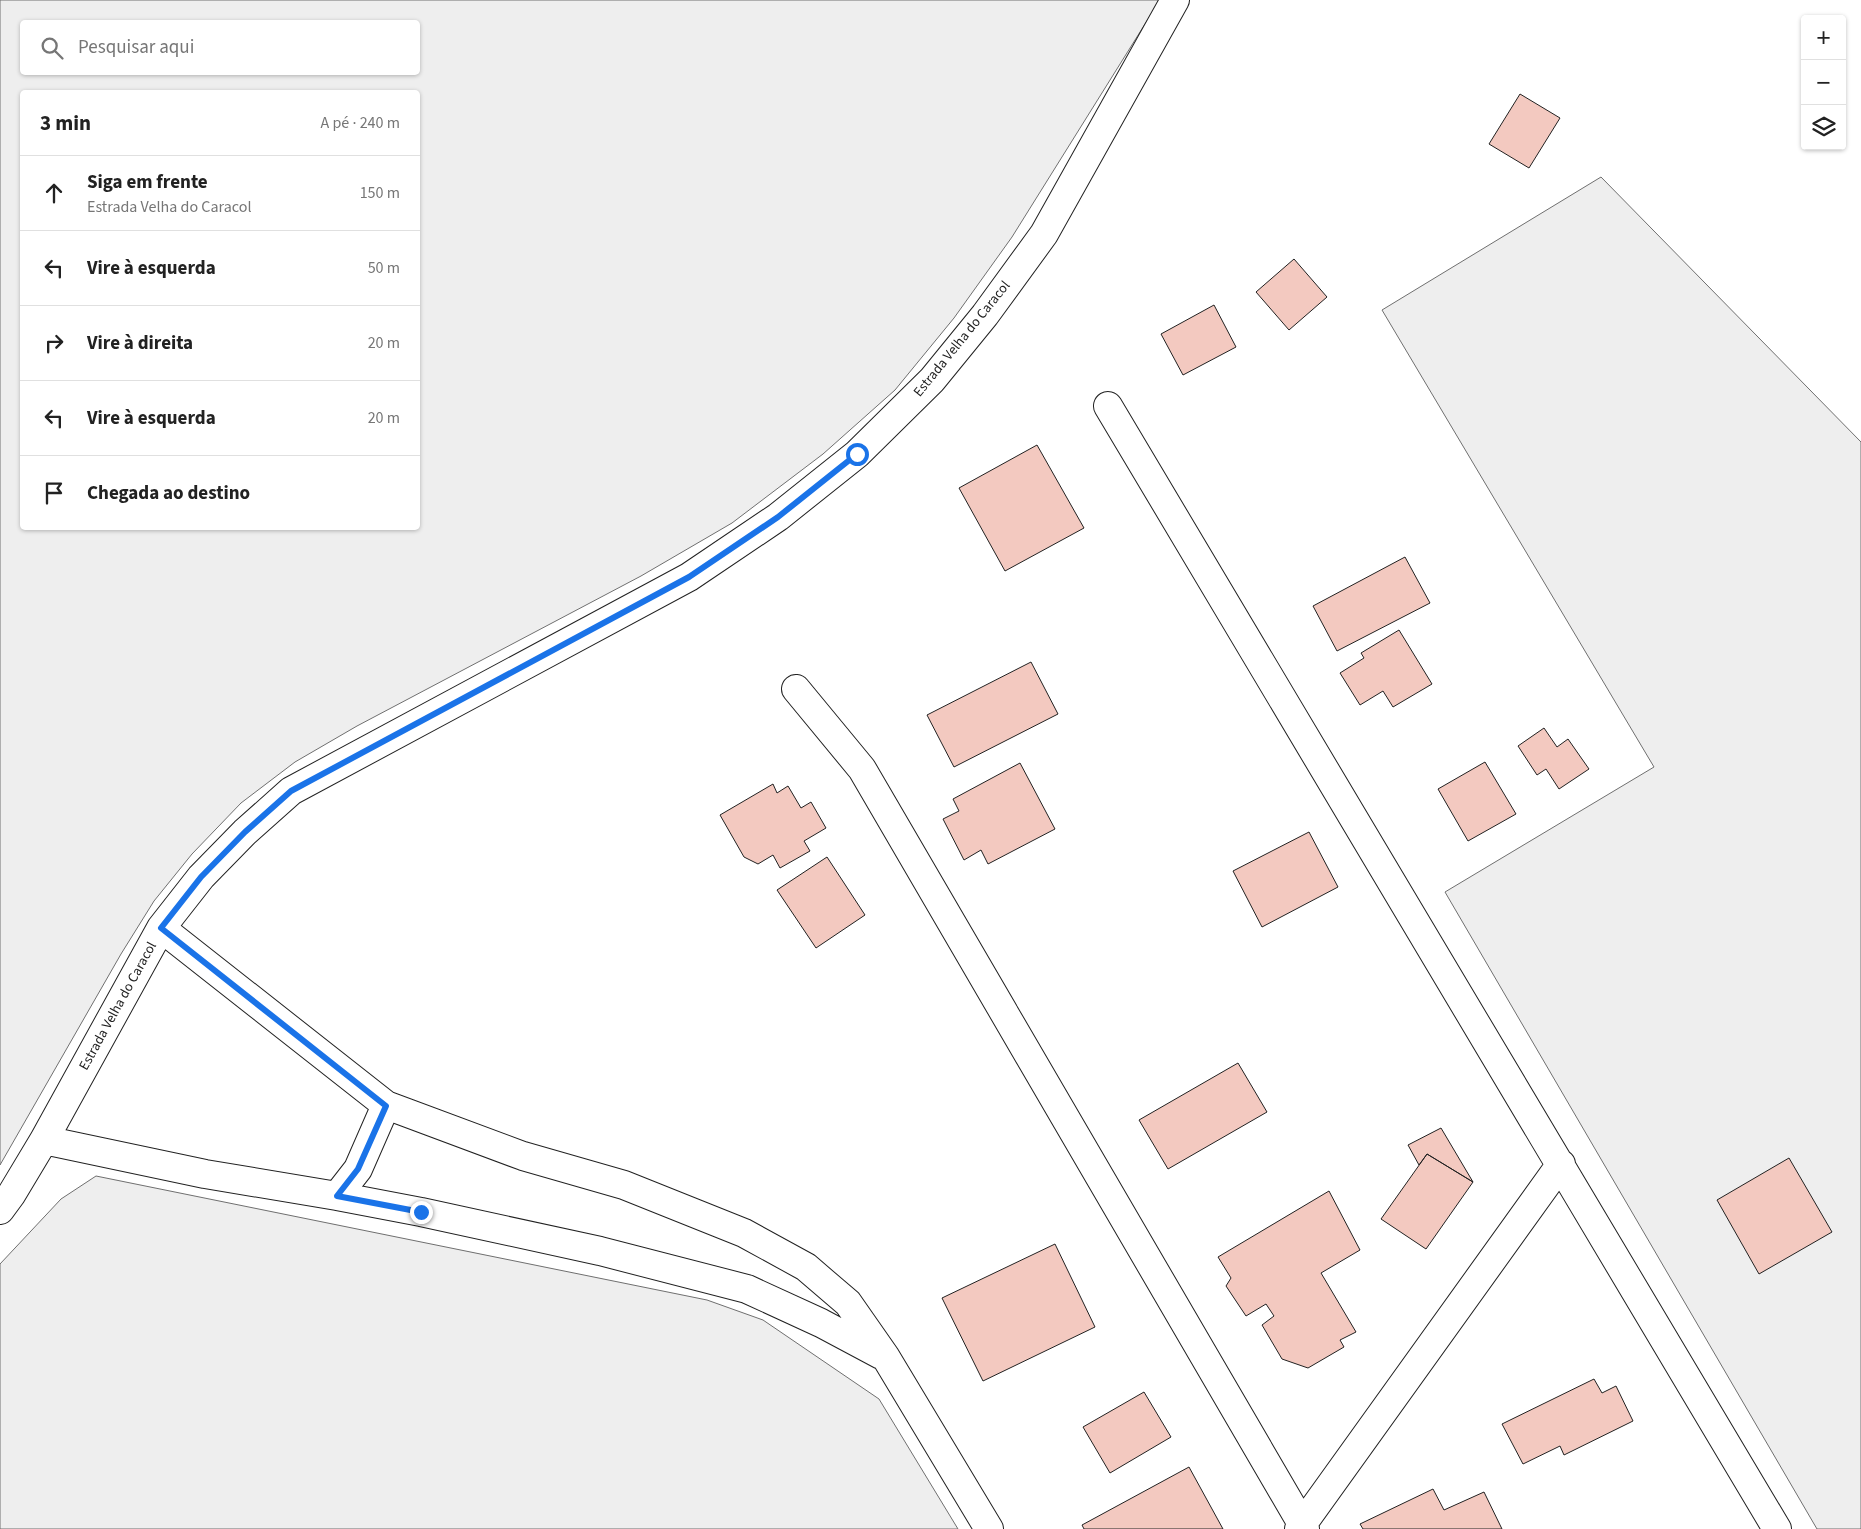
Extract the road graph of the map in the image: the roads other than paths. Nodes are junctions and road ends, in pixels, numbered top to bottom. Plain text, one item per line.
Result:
1 (1175, 0) edge
2 (1108, 406) dead end
3 (796, 689) dead end
4 (161, 928) junction
5 (386, 1106) junction
6 (44, 1140) junction
7 (1561, 1164) junction
8 (337, 1196) junction
9 (0, 1210) edge
10 (885, 1356) junction
11 (1302, 1528) edge
12 (989, 1529) edge
13 (1777, 1529) edge

1 - 4 street, Estrada Velha do Caracol
2 - 7 street
3 - 11 street
4 - 5 street
4 - 6 street, Estrada Velha do Caracol
5 - 8 street
5 - 10 street
6 - 8 street
6 - 9 street, Estrada Velha do Caracol
7 - 11 street
7 - 13 street
8 - 10 street
10 - 12 street

